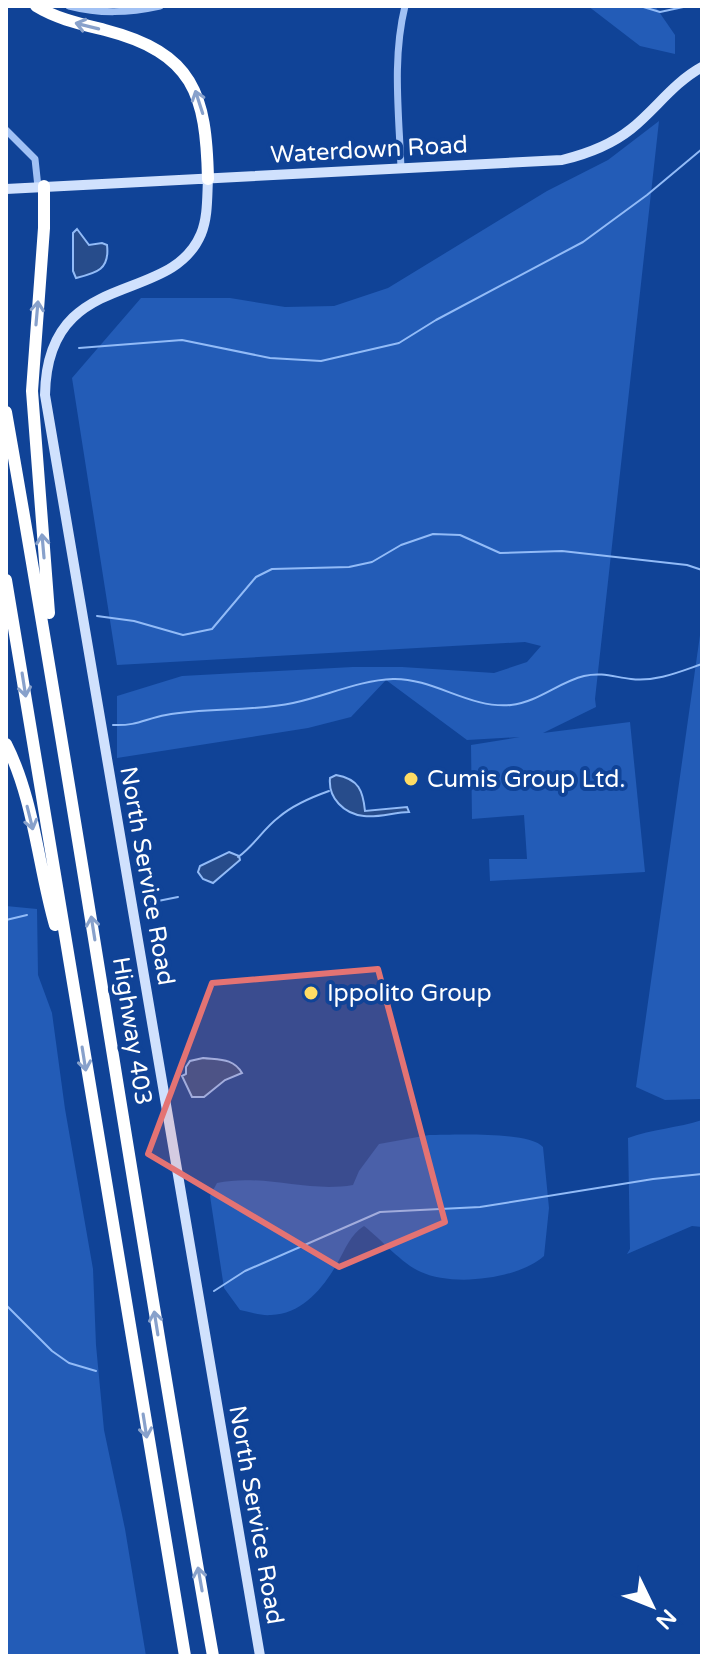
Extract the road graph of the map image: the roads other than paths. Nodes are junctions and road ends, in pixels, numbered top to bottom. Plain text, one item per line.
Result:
1 (36, 6) edge
2 (69, 6) edge
3 (160, 6) edge
4 (405, 6) edge
5 (702, 67) edge
6 (6, 130) edge
7 (401, 168) junction
8 (208, 179) junction
9 (41, 187) junction
10 (6, 189) edge
11 (6, 412) edge
12 (6, 580) edge
13 (53, 680) junction
14 (6, 744) edge
15 (71, 982) junction
16 (185, 1656) edge
17 (213, 1656) edge
18 (260, 1656) edge

8 -> 1 highway
2 - 3 street
4 - 7 street
5 - 7 street, Waterdown Road
6 - 9 street
7 - 8 street, Waterdown Road
8 - 9 street, Waterdown Road
8 - 18 street, North Service Road
9 - 10 street, Waterdown Road
13 -> 9 highway
11 - 13 highway, Highway 403
12 -> 15 highway
17 -> 13 highway, Highway 403
14 -> 15 highway
15 -> 16 highway

